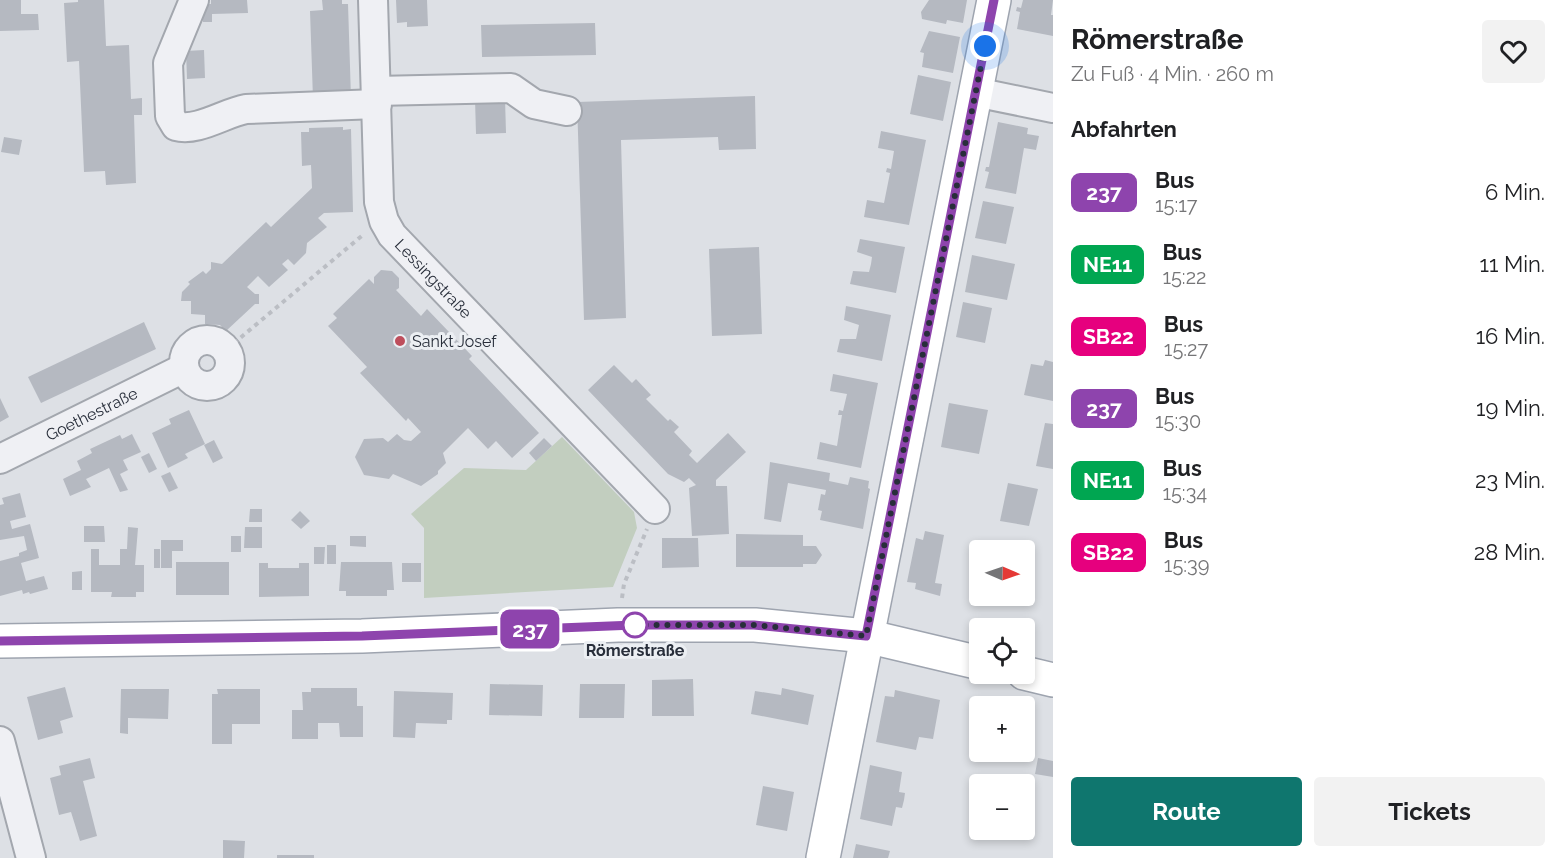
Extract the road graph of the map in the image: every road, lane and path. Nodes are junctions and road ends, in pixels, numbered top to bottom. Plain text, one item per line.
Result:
1 (194, 0) edge
2 (374, 0) edge
3 (994, 0) edge
4 (975, 92) junction
5 (376, 98) junction
6 (1053, 108) edge
7 (567, 111) dead end
8 (384, 221) junction
9 (227, 350) joint
10 (0, 459) edge
11 (655, 509) joint
12 (618, 625) junction
13 (866, 636) junction
14 (0, 641) edge
15 (969, 660) edge
16 (1035, 676) edge
17 (1053, 680) edge
18 (0, 741) edge
19 (31, 858) edge
20 (823, 858) edge

1 - 5 street
2 - 5 street, Lessingstraße
3 - 4 main road
4 - 6 street
4 - 13 main road
5 - 7 street
5 - 8 street, Lessingstraße
8 - 9 path
8 - 11 street, Lessingstraße
9 - 10 street, Goethestraße
11 - 12 path
12 - 13 main road
12 - 14 main road
13 - 15 main road
13 - 20 main road
16 - 17 main road
18 - 19 street

